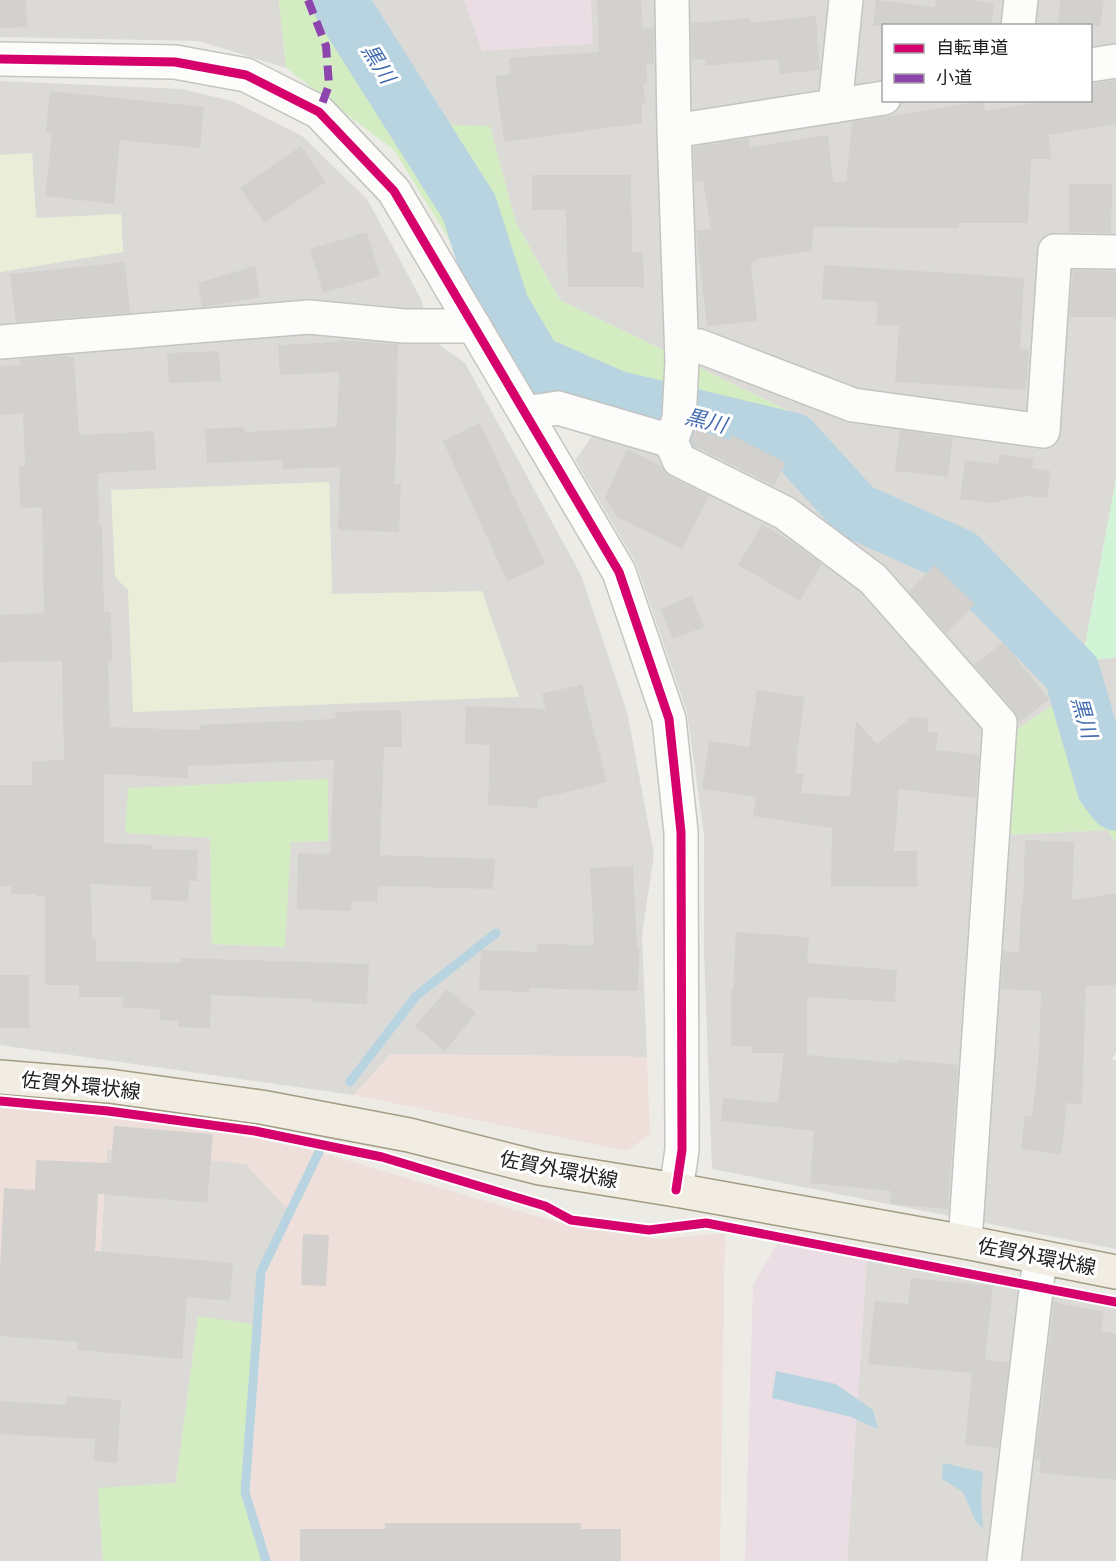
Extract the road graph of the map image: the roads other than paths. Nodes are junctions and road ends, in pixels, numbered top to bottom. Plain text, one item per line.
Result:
1 (672, 0) edge
2 (846, 0) edge
3 (1021, 0) edge
4 (1018, 24) edge
5 (0, 59) edge
6 (1116, 61) edge
7 (1092, 65) edge
8 (882, 98) edge
9 (835, 106) junction
10 (674, 131) junction
11 (1116, 252) edge
12 (474, 326) junction
13 (0, 342) edge
14 (682, 355) junction
15 (525, 412) junction
16 (671, 441) junction
17 (0, 1077) edge
18 (676, 1190) junction
19 (965, 1242) junction
20 (1040, 1257) junction
21 (1116, 1272) edge
22 (1004, 1561) edge

1 - 10 street
2 - 9 street
3 - 4 street
5 - 12 street
6 - 7 street
8 - 9 street
9 - 10 street
10 - 14 street
11 - 14 street
12 - 13 street
12 - 15 street
14 - 16 street
15 - 16 street
15 - 18 street
16 - 19 street
17 - 18 main road, 佐賀外環状線
18 - 19 main road, 佐賀外環状線
19 - 20 main road, 佐賀外環状線
20 - 21 main road, 佐賀外環状線
20 - 22 street

